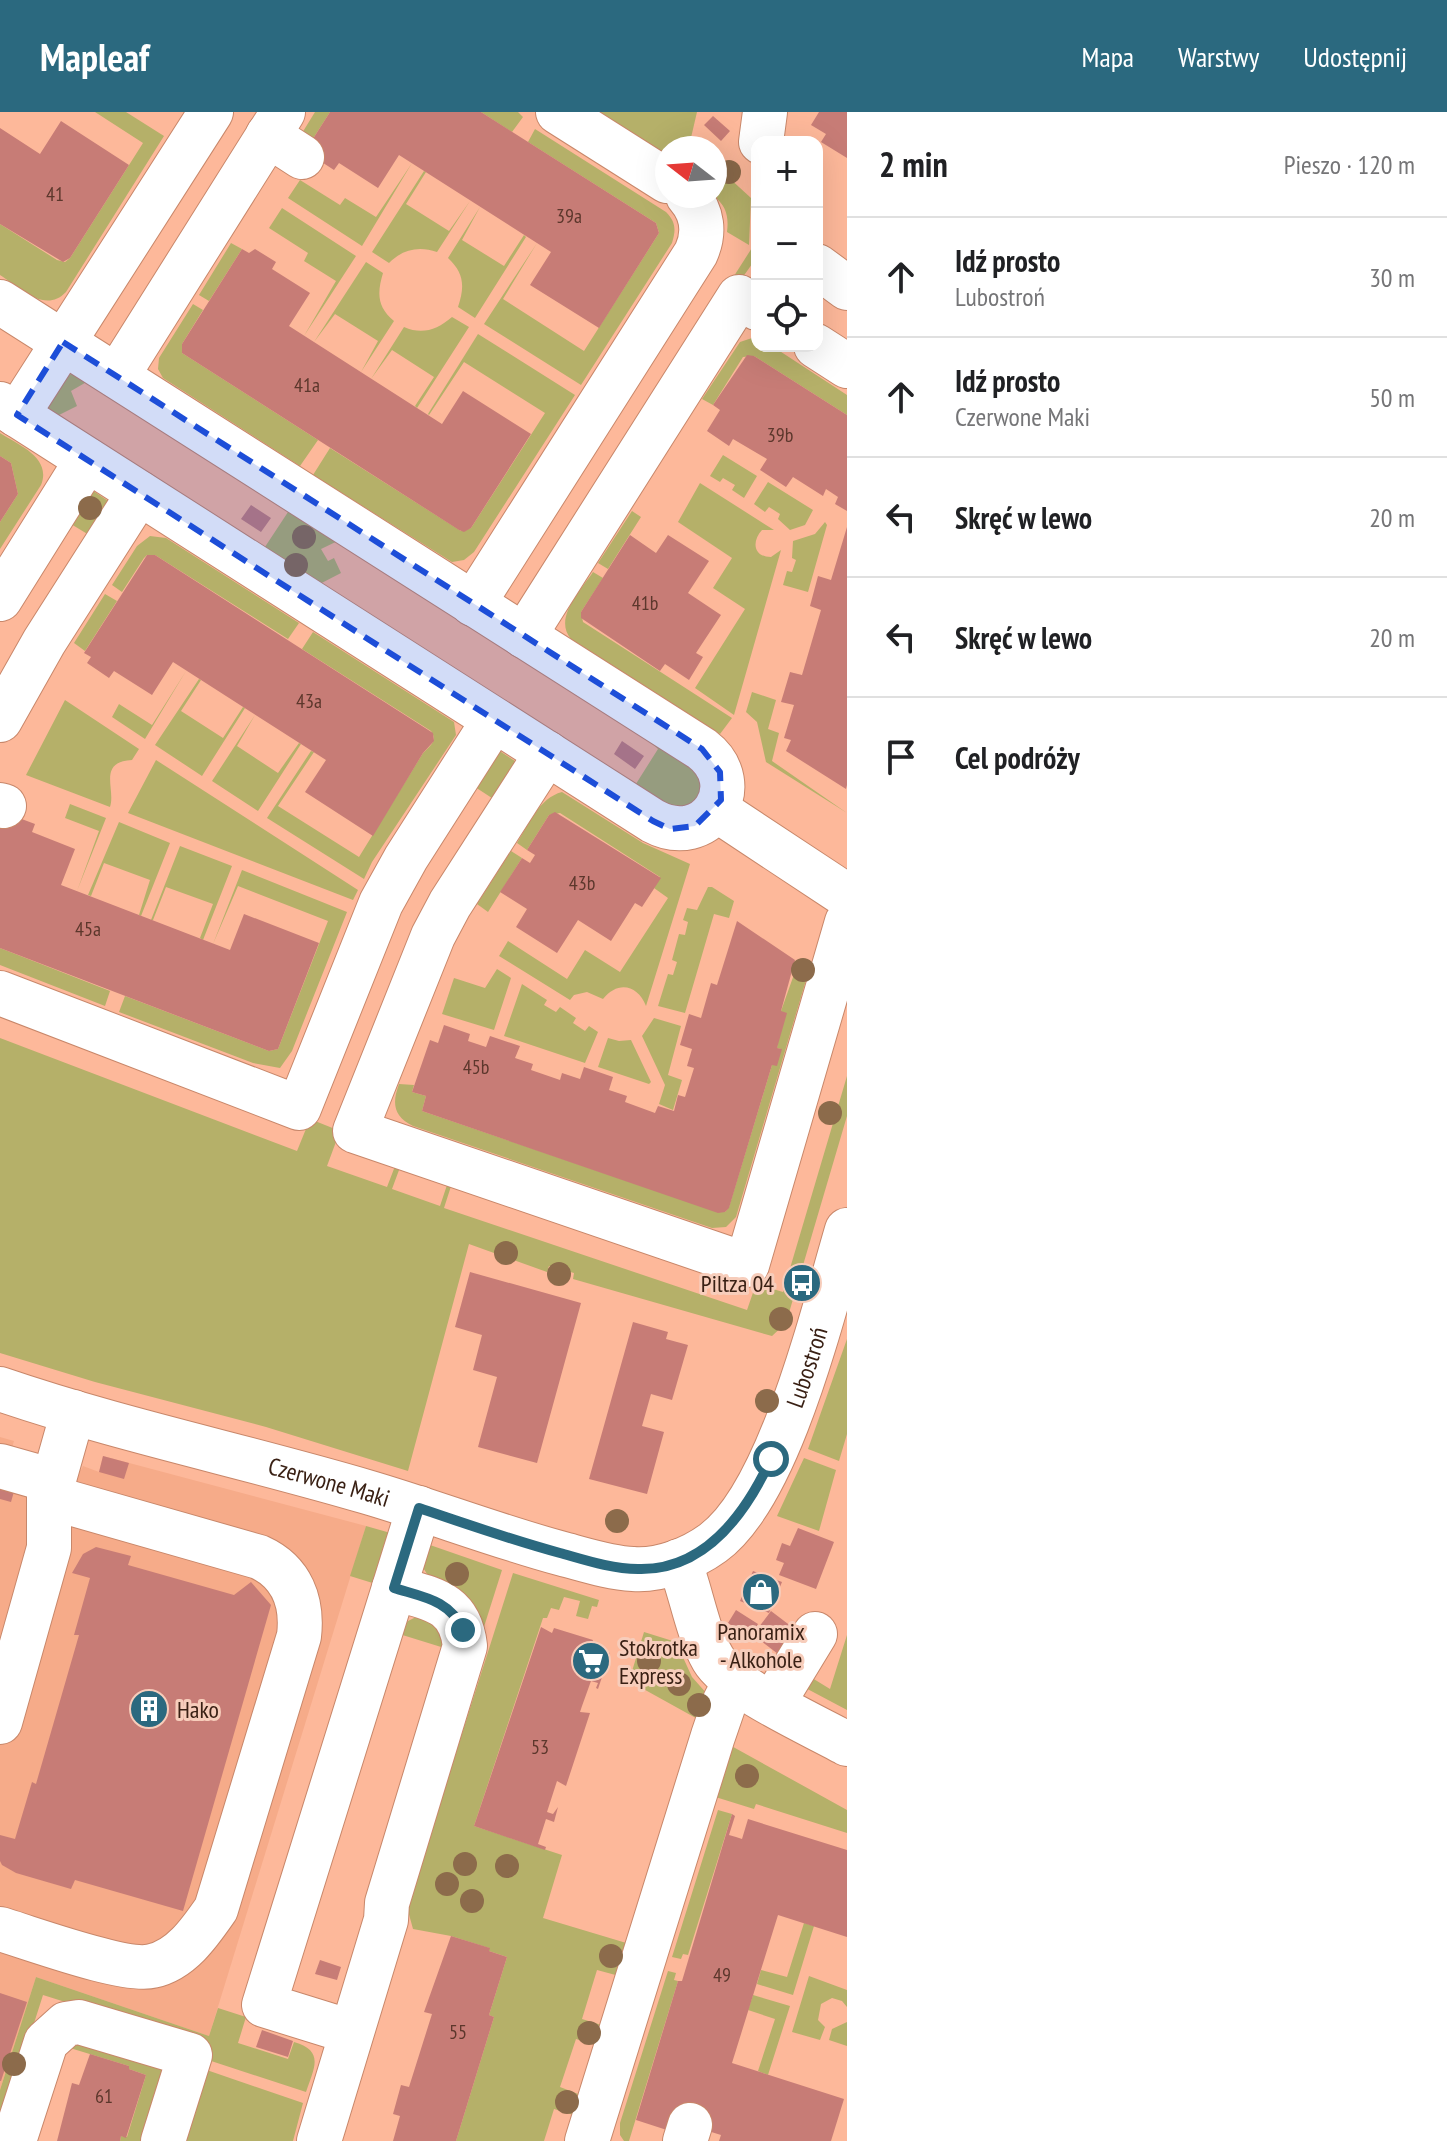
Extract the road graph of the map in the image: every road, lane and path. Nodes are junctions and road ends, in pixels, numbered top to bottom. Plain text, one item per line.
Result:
1 (211, 112) edge
2 (558, 112) edge
3 (284, 135) edge
4 (655, 173) edge
5 (695, 208) edge
6 (823, 270) edge
7 (847, 288) edge
8 (0, 302) edge
9 (751, 304) edge
10 (63, 342) junction
11 (823, 351) edge
12 (847, 366) edge
13 (117, 376) junction
14 (8, 410) edge
15 (87, 460) junction
16 (139, 493) junction
17 (0, 599) edge
18 (473, 604) junction
19 (524, 636) junction
20 (0, 720) edge
21 (494, 720) junction
22 (547, 753) junction
23 (717, 810) junction
24 (847, 896) edge
25 (847, 922) edge
26 (0, 993) edge
27 (847, 1230) edge
28 (835, 1315) edge
29 (0, 1389) edge
30 (73, 1412) junction
31 (0, 1466) edge
32 (51, 1489) junction
33 (419, 1508) junction
34 (679, 1561) junction
35 (394, 1588) junction
36 (815, 1634) dead end
37 (735, 1682) junction
38 (773, 1703) junction
39 (0, 1722) edge
40 (847, 1744) edge
41 (0, 1929) edge
42 (351, 2032) junction
43 (14, 2141) edge
44 (163, 2141) edge
45 (319, 2141) edge
46 (587, 2141) edge

1 - 10 street
2 - 4 street
3 - 13 street
5 - 18 street
6 - 7 street
8 - 10 street
9 - 19 street
10 - 13 street
10 - 14 street
11 - 12 street
13 - 18 street
14 - 15 street
15 - 16 street
15 - 17 street
16 - 20 street
16 - 21 street
18 - 19 street
19 - 23 street
21 - 22 street
21 - 26 street
22 - 23 street
22 - 25 street
23 - 24 street
27 - 28 street, Lubostroń
28 - 34 street, Lubostroń
29 - 30 street, Czerwone Maki
30 - 32 street
30 - 33 street, Czerwone Maki
31 - 32 street
32 - 39 street
32 - 41 street
33 - 34 street, Czerwone Maki
33 - 35 street
34 - 37 street
35 - 42 street
35 - 42 street
36 - 38 street
37 - 38 street
37 - 46 street
38 - 40 street
42 - 45 street
43 - 44 street

